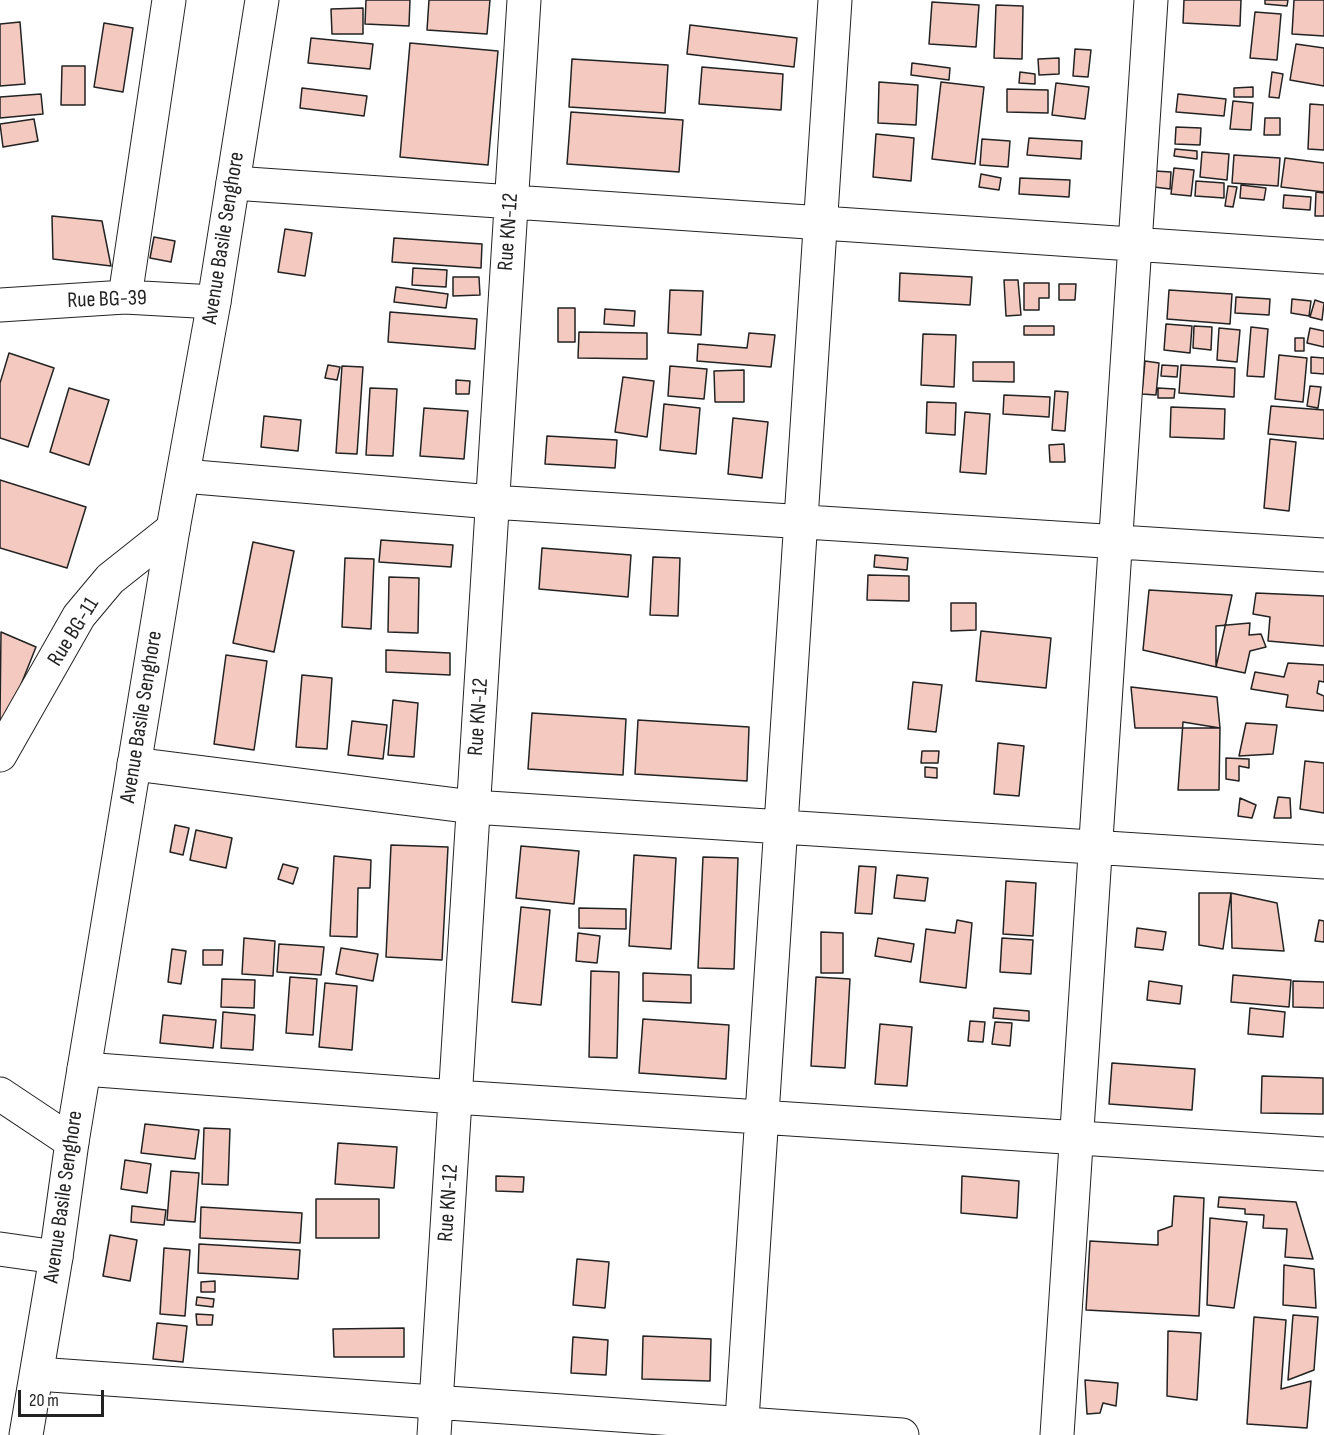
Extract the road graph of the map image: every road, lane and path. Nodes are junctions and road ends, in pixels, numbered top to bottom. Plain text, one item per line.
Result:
1 (169, 0) edge
2 (262, 0) edge
3 (524, 0) edge
4 (835, 0) edge
5 (1151, 0) edge
6 (233, 183) junction
7 (511, 203) junction
8 (820, 224) junction
9 (1135, 244) junction
10 (1324, 257) edge
11 (125, 297) junction
12 (214, 302) junction
13 (0, 305) edge
14 (183, 476) junction
15 (492, 502) junction
16 (801, 522) junction
17 (173, 529) junction
18 (1115, 542) junction
19 (1324, 555) edge
20 (0, 755) edge
21 (134, 764) junction
22 (473, 807) junction
23 (781, 827) junction
24 (1095, 847) junction
25 (1324, 862) edge
26 (84, 1069) junction
27 (0, 1094) edge
28 (455, 1097) junction
29 (760, 1117) junction
30 (1075, 1138) junction
31 (72, 1142) junction
32 (1324, 1154) edge
33 (0, 1249) edge
34 (56, 1257) junction
35 (37, 1374) junction
36 (436, 1402) junction
37 (741, 1429) edge
38 (26, 1435) edge
39 (434, 1435) edge
40 (902, 1435) edge
41 (1057, 1435) edge

1 - 11 main road
2 - 6 main road, Avenue Basile Senghore
3 - 7 main road, Rue KN-12
4 - 8 main road
5 - 9 main road
6 - 7 main road
6 - 12 main road, Avenue Basile Senghore
7 - 8 main road
7 - 15 main road, Rue KN-12
8 - 9 main road
8 - 16 main road
9 - 10 main road
9 - 18 main road
11 - 12 main road, Rue BG-39
11 - 13 main road, Rue BG-39
12 - 14 main road, Avenue Basile Senghore
14 - 15 main road
14 - 17 main road, Avenue Basile Senghore
15 - 16 main road
15 - 22 main road, Rue KN-12
16 - 18 main road
16 - 23 main road
17 - 20 main road, Rue BG-11
17 - 21 main road, Avenue Basile Senghore
18 - 19 main road
18 - 24 main road
21 - 22 main road
21 - 26 main road, Avenue Basile Senghore
22 - 23 main road
22 - 28 main road, Rue KN-12
23 - 24 main road
23 - 29 main road
24 - 25 main road
24 - 30 main road
26 - 28 main road
26 - 31 main road, Avenue Basile Senghore
27 - 31 main road
28 - 29 main road
28 - 36 main road, Rue KN-12
29 - 30 main road
29 - 37 main road
30 - 32 main road
30 - 41 main road
31 - 34 main road, Avenue Basile Senghore
33 - 34 main road
34 - 35 main road, Avenue Basile Senghore
35 - 36 main road
35 - 38 main road, Avenue Basile Senghore
36 - 37 main road
36 - 39 main road, Rue KN-12
37 - 40 main road

